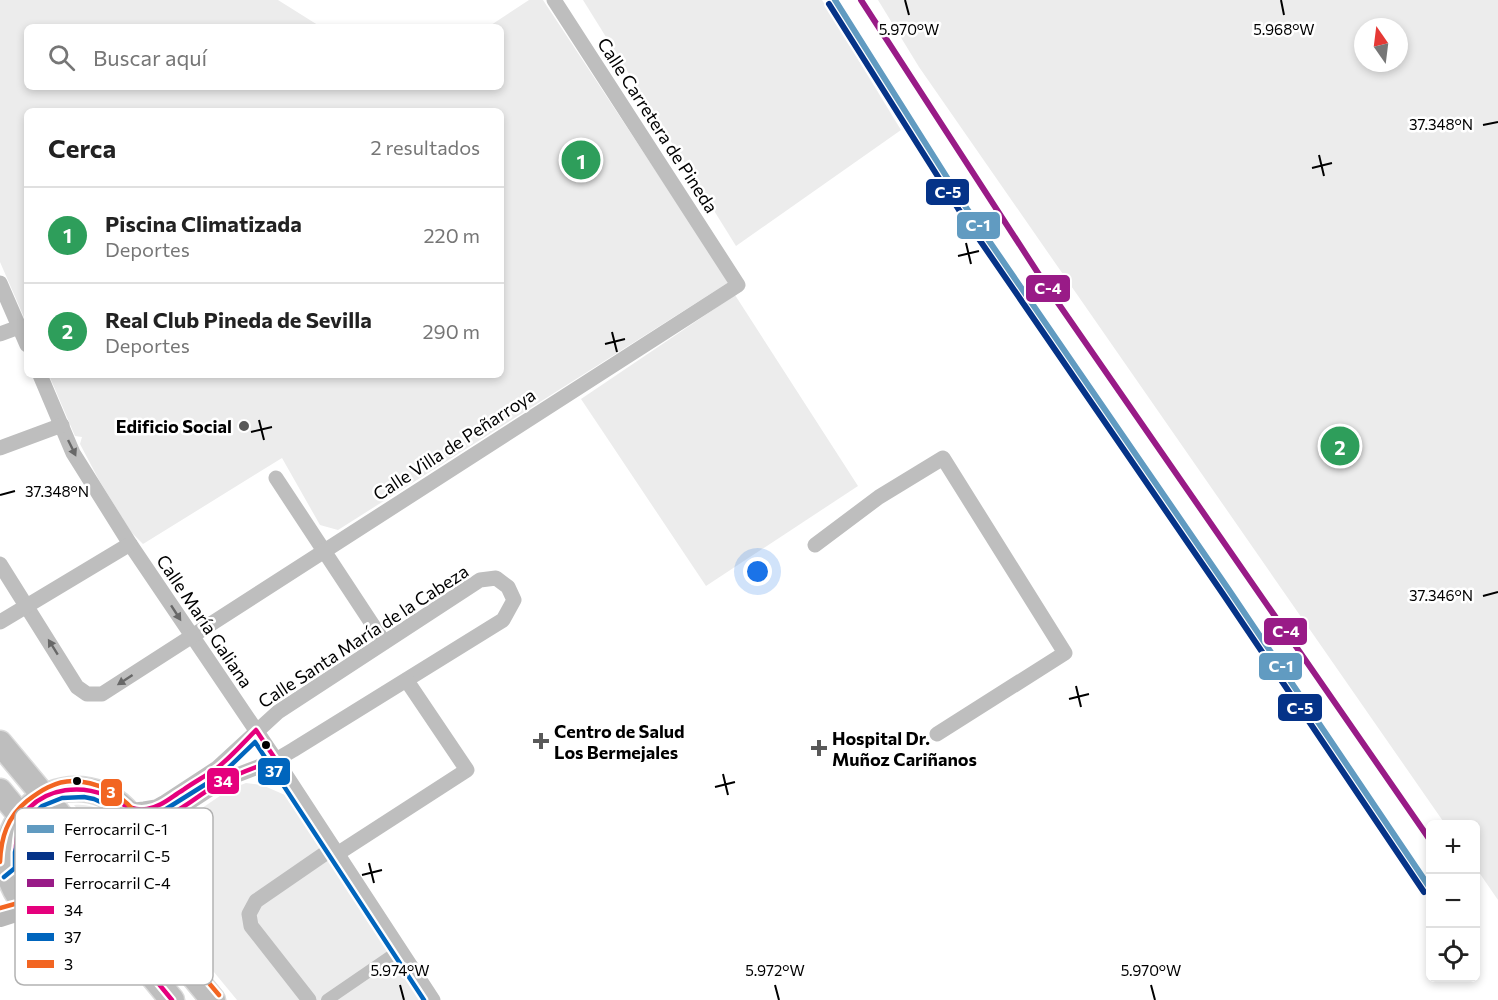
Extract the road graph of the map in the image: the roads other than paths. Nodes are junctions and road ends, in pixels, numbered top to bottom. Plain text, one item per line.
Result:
1 (554, 0) edge
2 (0, 283) edge
3 (738, 285) joint
4 (19, 327) junction
5 (0, 334) edge
6 (24, 338) edge
7 (41, 378) edge
8 (62, 425) junction
9 (0, 448) edge
10 (276, 478) dead end
11 (130, 544) junction
12 (815, 545) dead end
13 (324, 551) junction
14 (0, 564) edge
15 (27, 606) junction
16 (0, 622) edge
17 (192, 637) junction
18 (384, 642) junction
19 (407, 681) junction
20 (256, 730) junction
21 (937, 734) dead end
22 (0, 743) edge
23 (276, 760) junction
24 (0, 791) edge
25 (44, 797) junction
26 (118, 803) junction
27 (28, 808) edge
28 (53, 808) edge
29 (124, 808) edge
30 (130, 808) edge
31 (149, 808) edge
32 (182, 808) edge
33 (15, 809) edge
34 (15, 829) edge
35 (335, 851) junction
36 (4, 868) edge
37 (15, 890) edge
38 (15, 911) edge
39 (0, 916) edge
40 (400, 950) junction
41 (160, 985) edge
42 (200, 985) edge
43 (172, 1000) edge
44 (213, 1000) edge
45 (309, 1000) edge
46 (327, 1000) edge
47 (433, 1000) edge

1 - 3 street, Calle Carretera de Pineda
2 - 4 street
3 - 13 street, Calle Villa de Peñarroya
4 - 5 street
4 - 6 street
7 - 8 street, Calle María Galiana
8 - 9 street
8 -> 11 street, Calle María Galiana
10 - 13 street
11 - 15 street
11 -> 17 street, Calle María Galiana
12 - 21 street
13 - 17 street, Calle Villa de Peñarroya
13 - 18 street
14 - 15 street
15 - 16 street
17 -> 15 street, Calle Villa de Peñarroya
17 - 20 street, Calle María Galiana
18 - 19 street, Calle Santa María de la Cabeza
18 - 20 street, Calle Santa María de la Cabeza
19 - 23 street, Calle Santa María de la Cabeza
19 - 35 street
20 - 23 street, Calle María Galiana
20 - 31 street, Calle Santa María de la Cabeza
22 - 25 main road
23 - 32 street, Calle Santa María de la Cabeza
23 - 35 street, Calle María Galiana
24 - 33 main road
25 - 26 main road
25 - 27 main road
25 - 28 main road
26 - 29 main road
26 - 30 street, Calle Santa María de la Cabeza
34 - 36 main road
35 - 40 street, Calle María Galiana
35 - 45 street
36 - 37 main road
38 - 39 main road
40 - 46 street
40 - 47 street, Calle María Galiana
41 - 43 main road
42 - 44 main road

